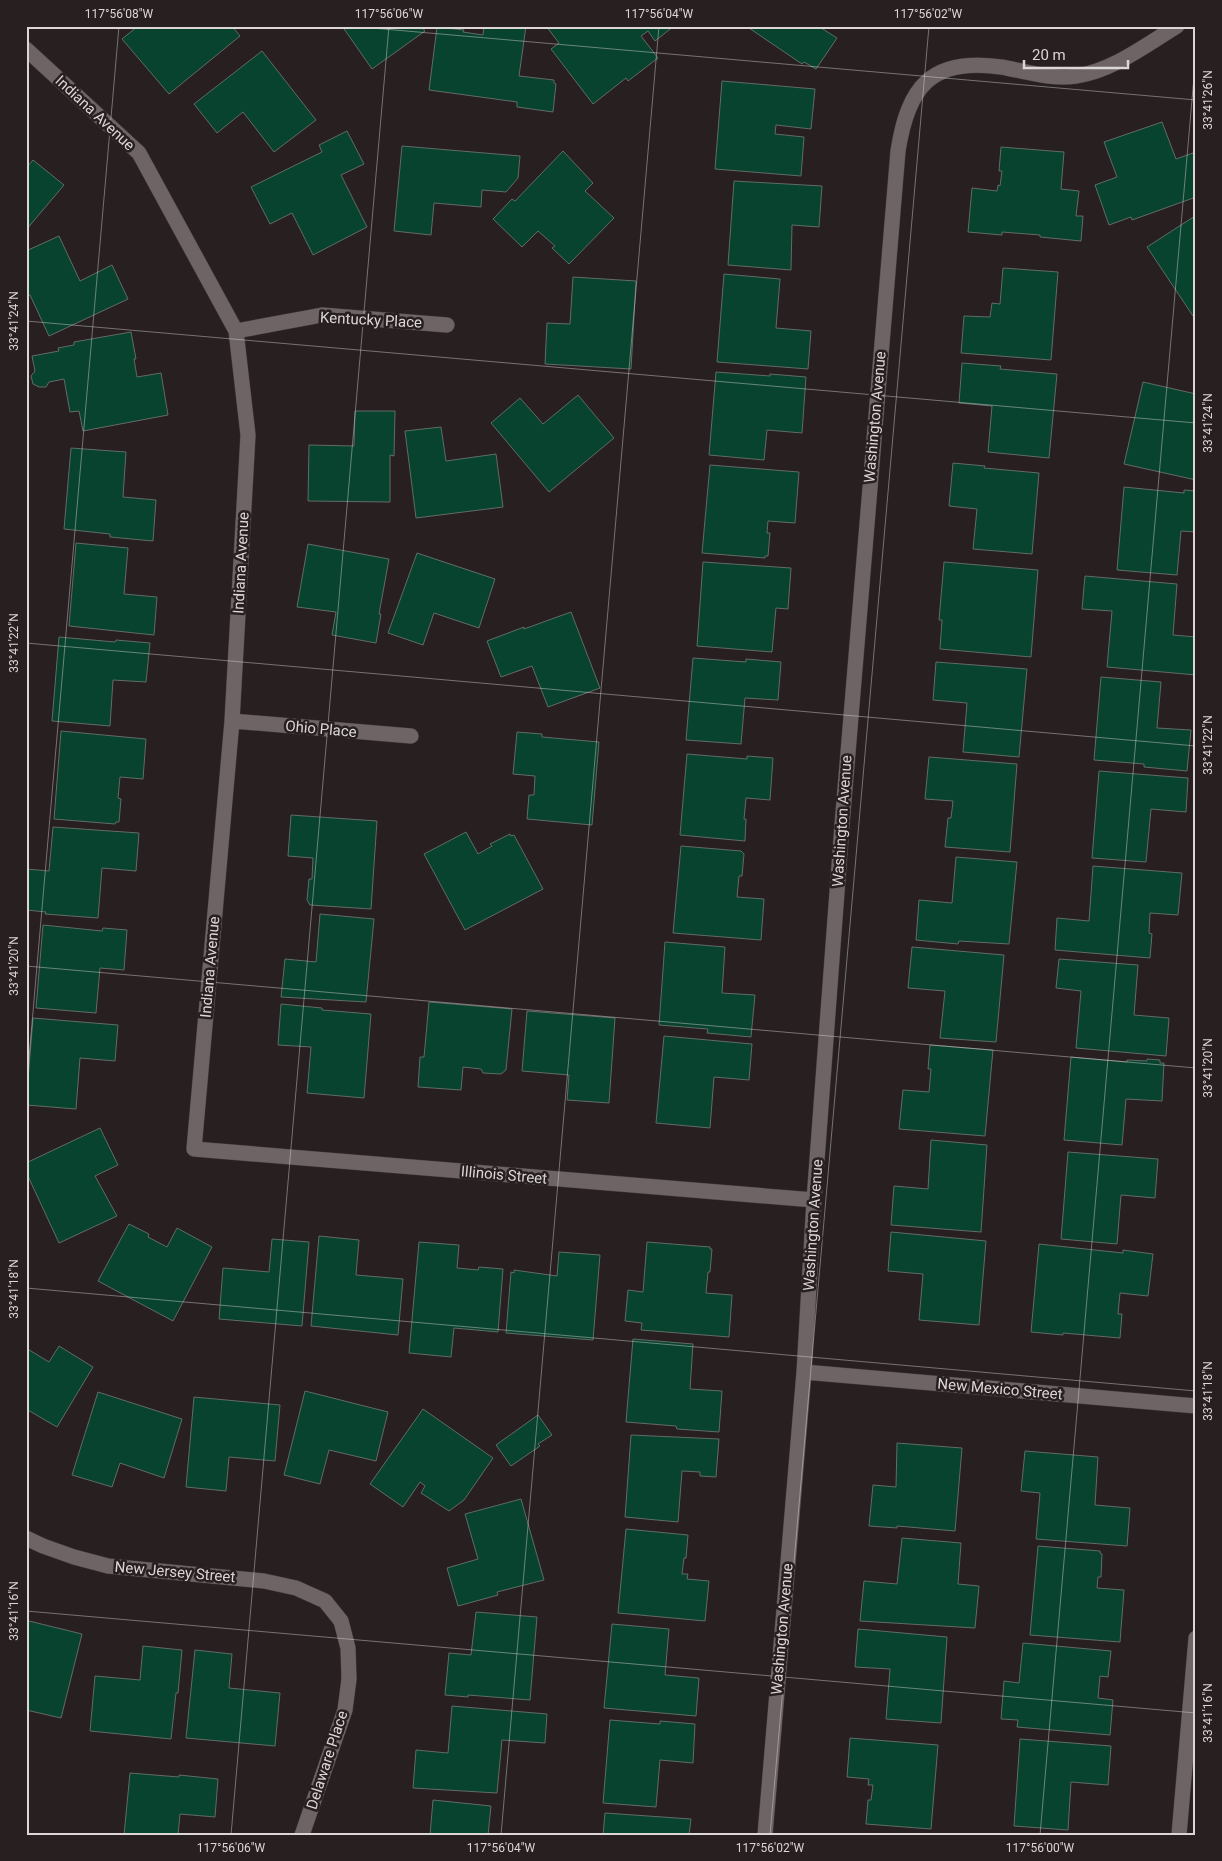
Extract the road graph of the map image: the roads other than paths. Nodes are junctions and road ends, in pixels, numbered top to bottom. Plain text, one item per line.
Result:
1 (1177, 26) edge
2 (26, 49) edge
3 (448, 325) dead end
4 (236, 331) junction
5 (232, 721) junction
6 (411, 736) dead end
7 (194, 1150) joint
8 (814, 1200) junction
9 (804, 1372) junction
10 (1196, 1406) edge
11 (26, 1538) edge
12 (325, 1601) joint
13 (1196, 1638) edge
14 (302, 1835) edge
15 (765, 1835) edge
16 (1179, 1835) edge

1 - 8 street, Washington Avenue
2 - 4 street, Indiana Avenue
3 - 4 street, Kentucky Place
4 - 5 street, Indiana Avenue
5 - 6 street, Ohio Place
5 - 7 street, Indiana Avenue
7 - 8 street, Illinois Street
8 - 9 street, Washington Avenue
9 - 10 street, New Mexico Street
9 - 15 street, Washington Avenue
11 - 12 street, New Jersey Street
12 - 14 street, Delaware Place
13 - 16 street

